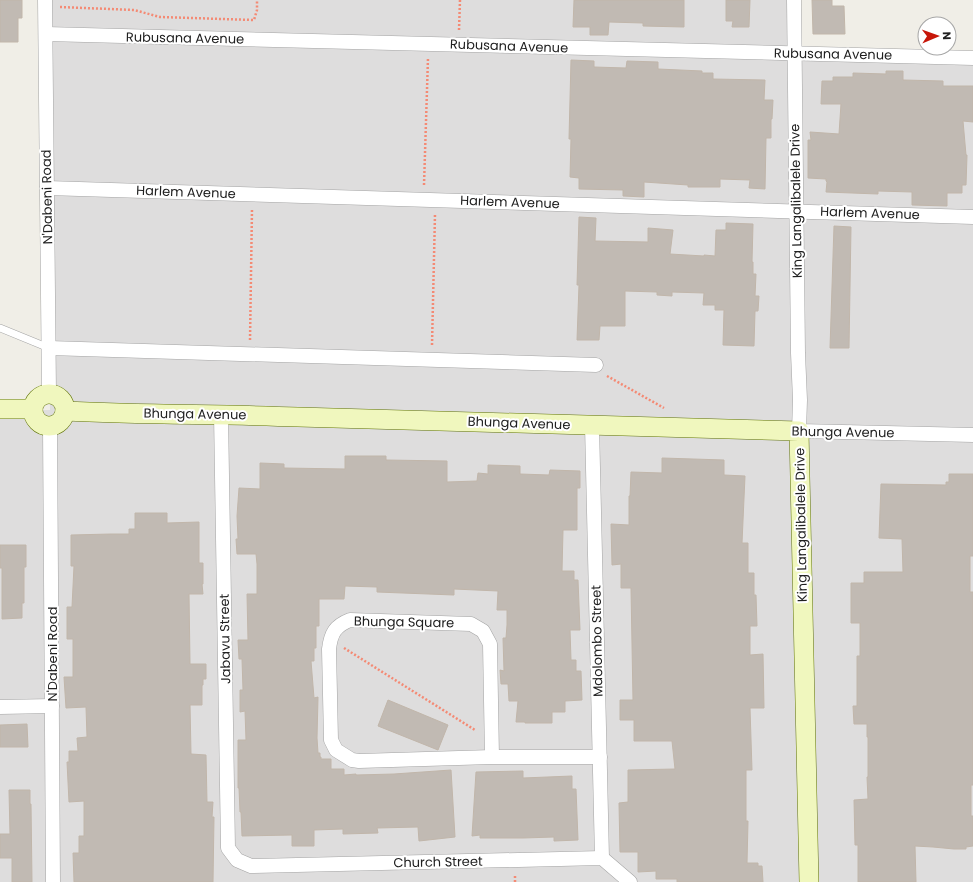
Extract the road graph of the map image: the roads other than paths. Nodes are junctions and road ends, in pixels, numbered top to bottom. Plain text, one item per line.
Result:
1 (794, 0) edge
2 (45, 3) edge
3 (46, 34) junction
4 (794, 54) junction
5 (973, 58) edge
6 (47, 188) junction
7 (796, 211) junction
8 (973, 217) edge
9 (0, 328) edge
10 (48, 348) junction
11 (596, 365) road end
12 (49, 393) junction
13 (0, 409) edge
14 (33, 409) junction
15 (65, 411) junction
16 (221, 414) junction
17 (592, 424) junction
18 (50, 426) junction
19 (799, 431) junction
20 (973, 435) edge
21 (0, 706) edge
22 (52, 706) junction
23 (492, 757) junction
24 (600, 757) junction
25 (602, 858) junction
26 (237, 860) joint
27 (53, 882) edge
28 (630, 882) edge
29 (809, 882) edge

1 - 4 street, King Langalibalele Drive
2 - 3 street, N'Dabeni Road
3 - 4 street, Rubusana Avenue
3 - 6 street, N'Dabeni Road
4 - 5 street, Rubusana Avenue
4 - 7 street, King Langalibalele Drive
6 - 7 street, Harlem Avenue
6 - 10 street, N'Dabeni Road
7 - 8 street, Harlem Avenue
7 - 19 street, King Langalibalele Drive
9 - 10 lane
10 - 11 street
10 - 12 street, N'Dabeni Road
12 - 14 street
12 - 15 street
13 - 14 street
14 - 18 street
15 - 16 street, Bhunga Avenue
15 - 18 street
16 - 17 street, Bhunga Avenue
16 - 26 street, Jabavu Street
17 - 19 street, Bhunga Avenue
17 - 24 street, Mdolombo Street
18 - 22 street, N'Dabeni Road
19 - 20 street, Bhunga Avenue
19 - 29 street, King Langalibalele Drive
21 - 22 street
22 - 27 street, N'Dabeni Road
23 - 23 street, Bhunga Square
23 - 24 street
24 - 25 street, Mdolombo Street
25 - 26 street, Church Street
25 - 28 street

